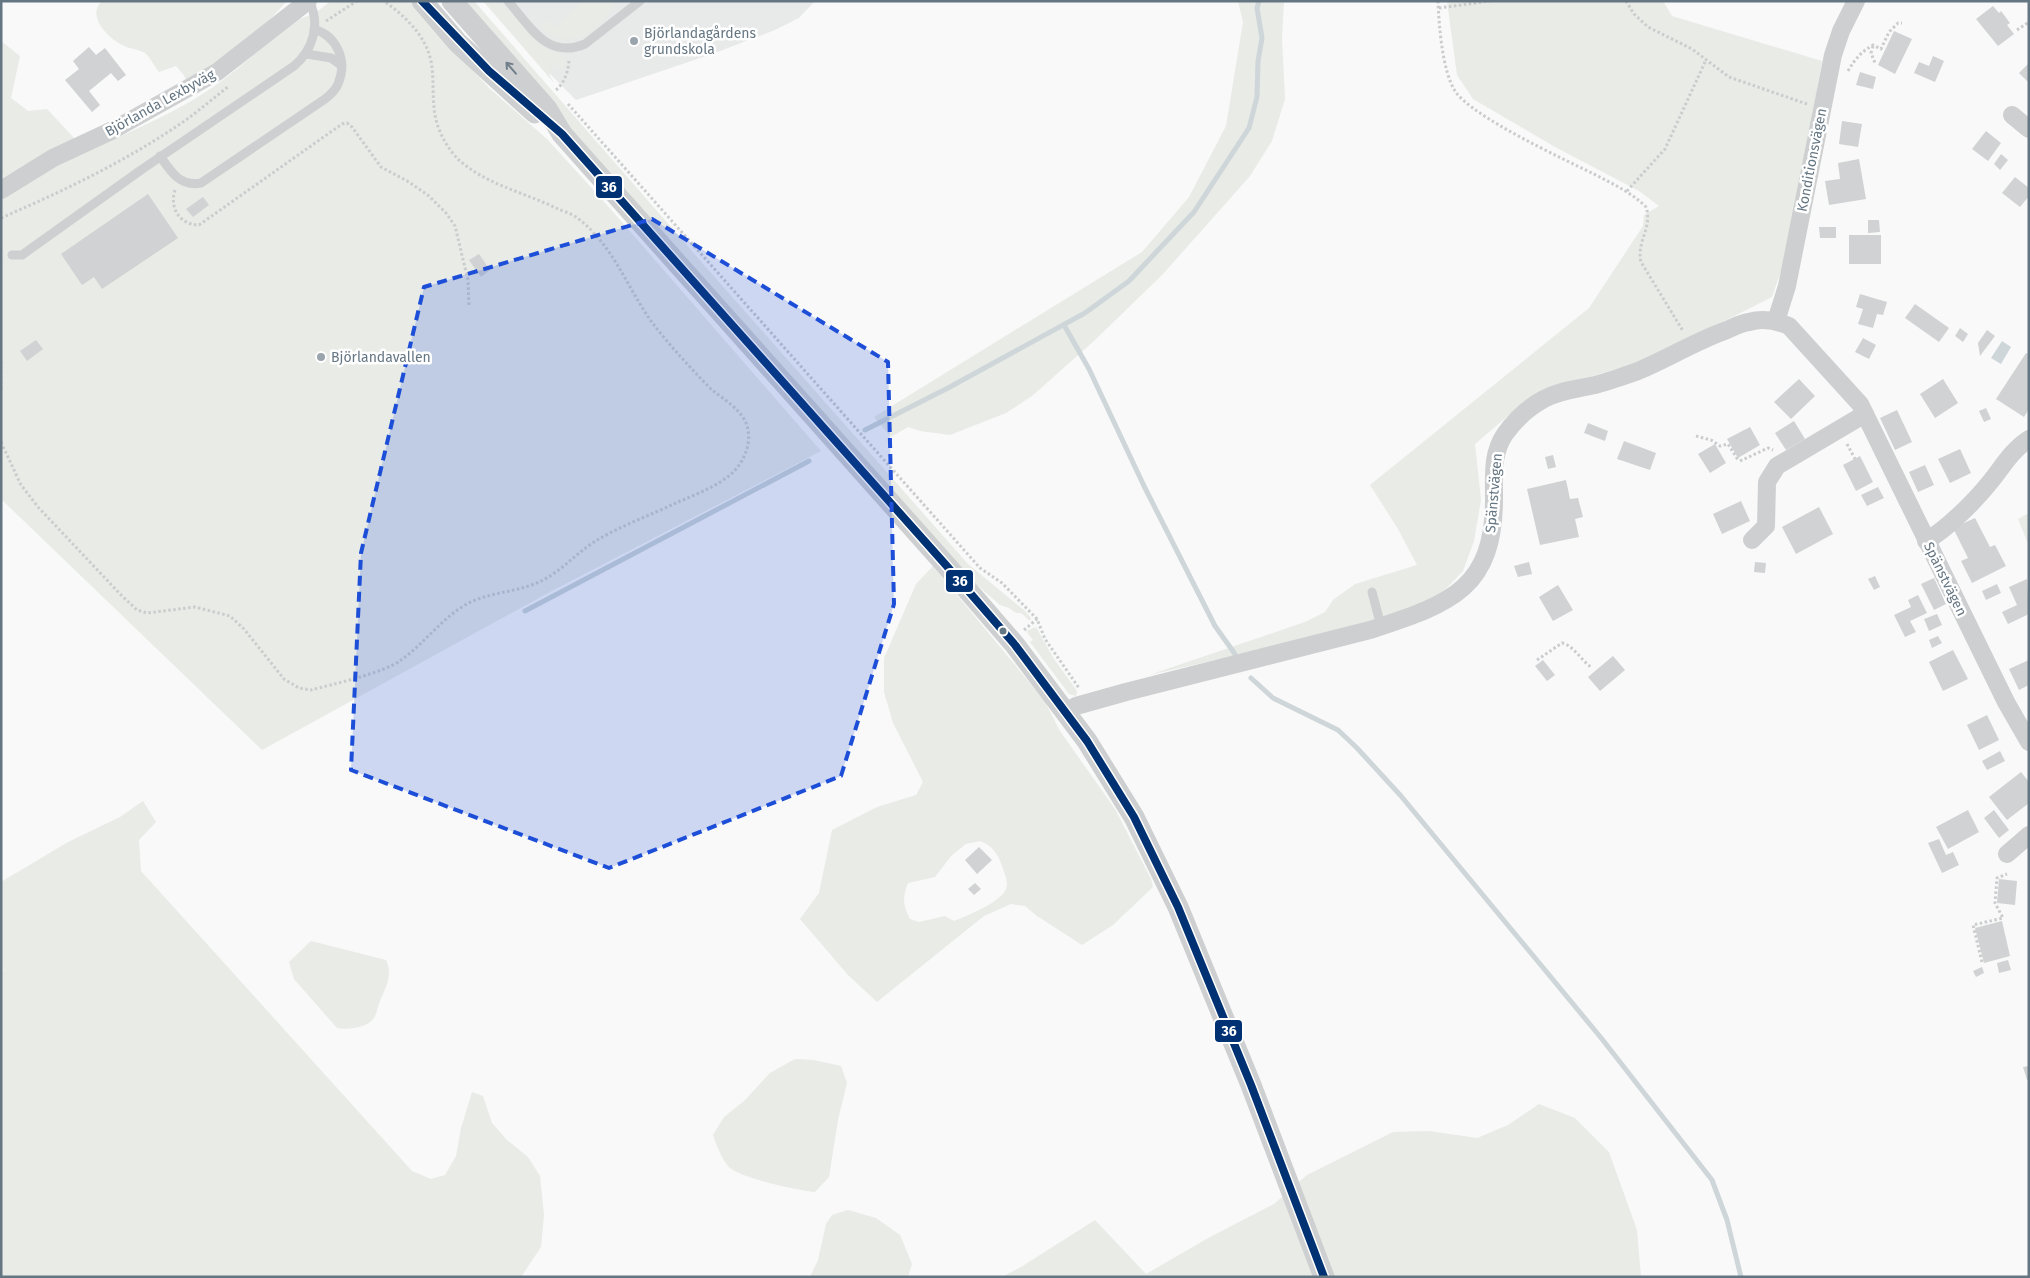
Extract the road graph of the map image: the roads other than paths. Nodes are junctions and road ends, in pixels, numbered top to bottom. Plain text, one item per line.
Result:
1 (309, 1) edge
2 (422, 1) edge
3 (452, 1) edge
4 (508, 1) edge
5 (640, 1) edge
6 (1856, 1) edge
7 (626, 5) edge
8 (314, 28) junction
9 (307, 54) junction
10 (341, 65) junction
11 (2012, 115) dead end
12 (2029, 129) edge
13 (562, 134) junction
14 (160, 156) junction
15 (1, 190) edge
16 (12, 255) dead end
17 (1776, 321) junction
18 (1865, 414) junction
19 (2029, 439) edge
20 (1752, 540) dead end
21 (1926, 541) junction
22 (1372, 592) dead end
23 (1381, 626) junction
24 (1066, 712) junction
25 (2029, 742) edge
26 (2029, 836) edge
27 (2007, 854) dead end
28 (1324, 1277) edge

1 - 8 lane
1 - 15 street, Björlanda Lexbyväg
2 - 13 street
13 -> 3 street
4 - 7 lane
5 - 7 lane
6 - 17 street, Konditionsvägen
8 - 9 lane
8 - 10 lane
9 - 10 lane
9 - 14 lane
10 - 14 lane
11 - 12 street
13 - 24 street
14 - 16 lane
17 - 18 street, Spänstvägen
17 - 23 street, Spänstvägen
18 - 20 street
18 - 21 street, Spänstvägen
19 - 21 street
21 - 25 street, Spänstvägen
22 - 23 lane
23 - 24 street, Spänstvägen
24 - 28 street
26 - 27 street

